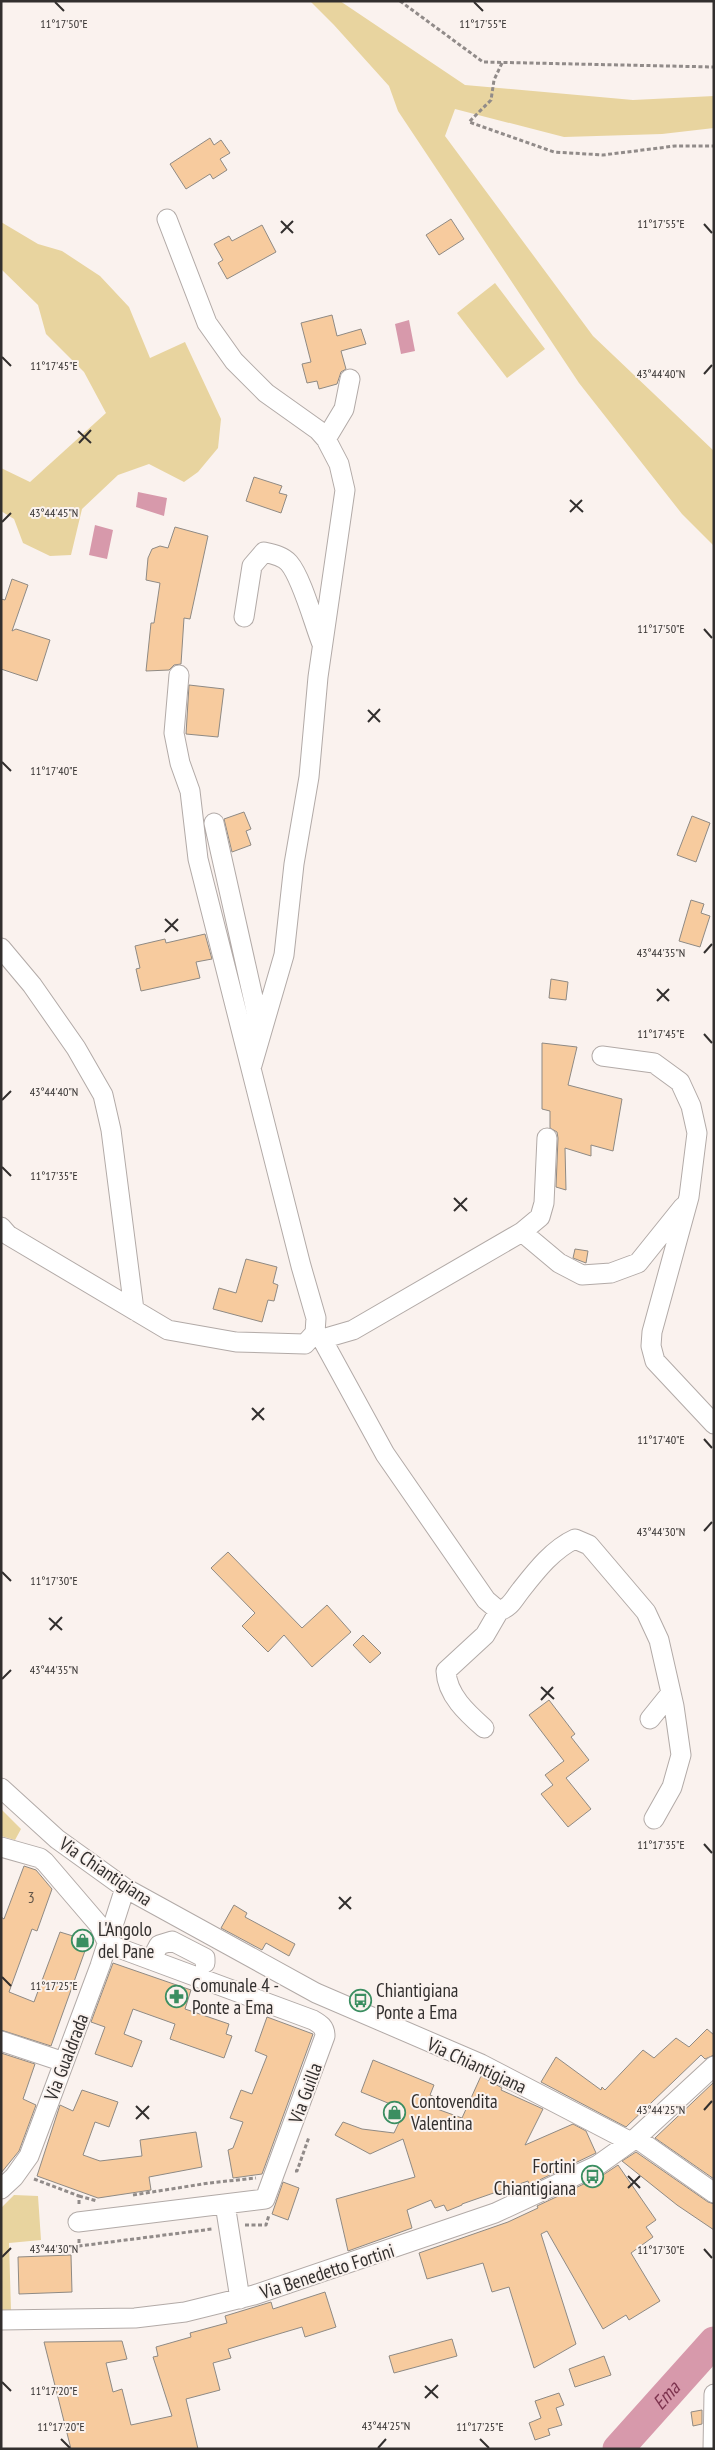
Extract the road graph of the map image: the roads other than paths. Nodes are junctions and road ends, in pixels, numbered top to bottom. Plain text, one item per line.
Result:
1 (167, 219) dead end
2 (350, 379) dead end
3 (326, 439) junction
4 (244, 617) dead end
5 (322, 646) junction
6 (179, 675) dead end
7 (214, 823) dead end
8 (1, 948) edge
9 (261, 1034) junction
10 (602, 1056) dead end
11 (251, 1067) junction
12 (548, 1138) dead end
13 (689, 1197) junction
14 (1, 1227) edge
15 (522, 1232) junction
16 (134, 1310) junction
17 (318, 1336) junction
18 (714, 1424) edge
19 (499, 1611) junction
20 (671, 1693) junction
21 (650, 1719) dead end
22 (484, 1728) dead end
23 (1, 1788) edge
24 (654, 1819) dead end
25 (1, 1847) edge
26 (125, 1888) junction
27 (108, 1944) junction
28 (151, 1960) junction
29 (205, 1963) dead end
30 (1, 2041) edge
31 (64, 2062) junction
32 (714, 2066) edge
33 (634, 2140) junction
34 (1, 2189) edge
35 (714, 2193) edge
36 (225, 2204) junction
37 (78, 2222) road end
38 (240, 2299) junction
39 (1, 2320) edge
40 (714, 2394) edge
41 (713, 2449) edge

1 - 3 street
2 - 3 street
3 - 5 street
4 - 5 street
5 - 9 street
6 - 11 street
7 - 9 street
8 - 16 street
9 - 11 street
10 - 13 street
11 - 17 street
12 - 15 street
13 - 15 street
13 - 18 street
14 - 16 street
15 - 17 street
16 - 17 street
17 - 19 street
19 - 20 street
19 - 22 street
20 - 21 street
20 - 24 street
23 - 26 street, Via Chiantigiana
25 - 27 street
26 - 27 street, Via Gualdrada
26 - 33 street, Via Chiantigiana
27 - 28 street, Via Guilla
27 - 31 street, Via Gualdrada
28 - 29 street
28 - 36 street, Via Guilla
30 - 31 street
31 - 34 street, Via Gualdrada
32 - 33 street
33 - 35 street, Via Chiantigiana
33 - 38 street, Via Benedetto Fortini
36 - 37 street, Via Guilla
36 - 38 street
38 - 39 street, Via Benedetto Fortini
40 - 41 street

